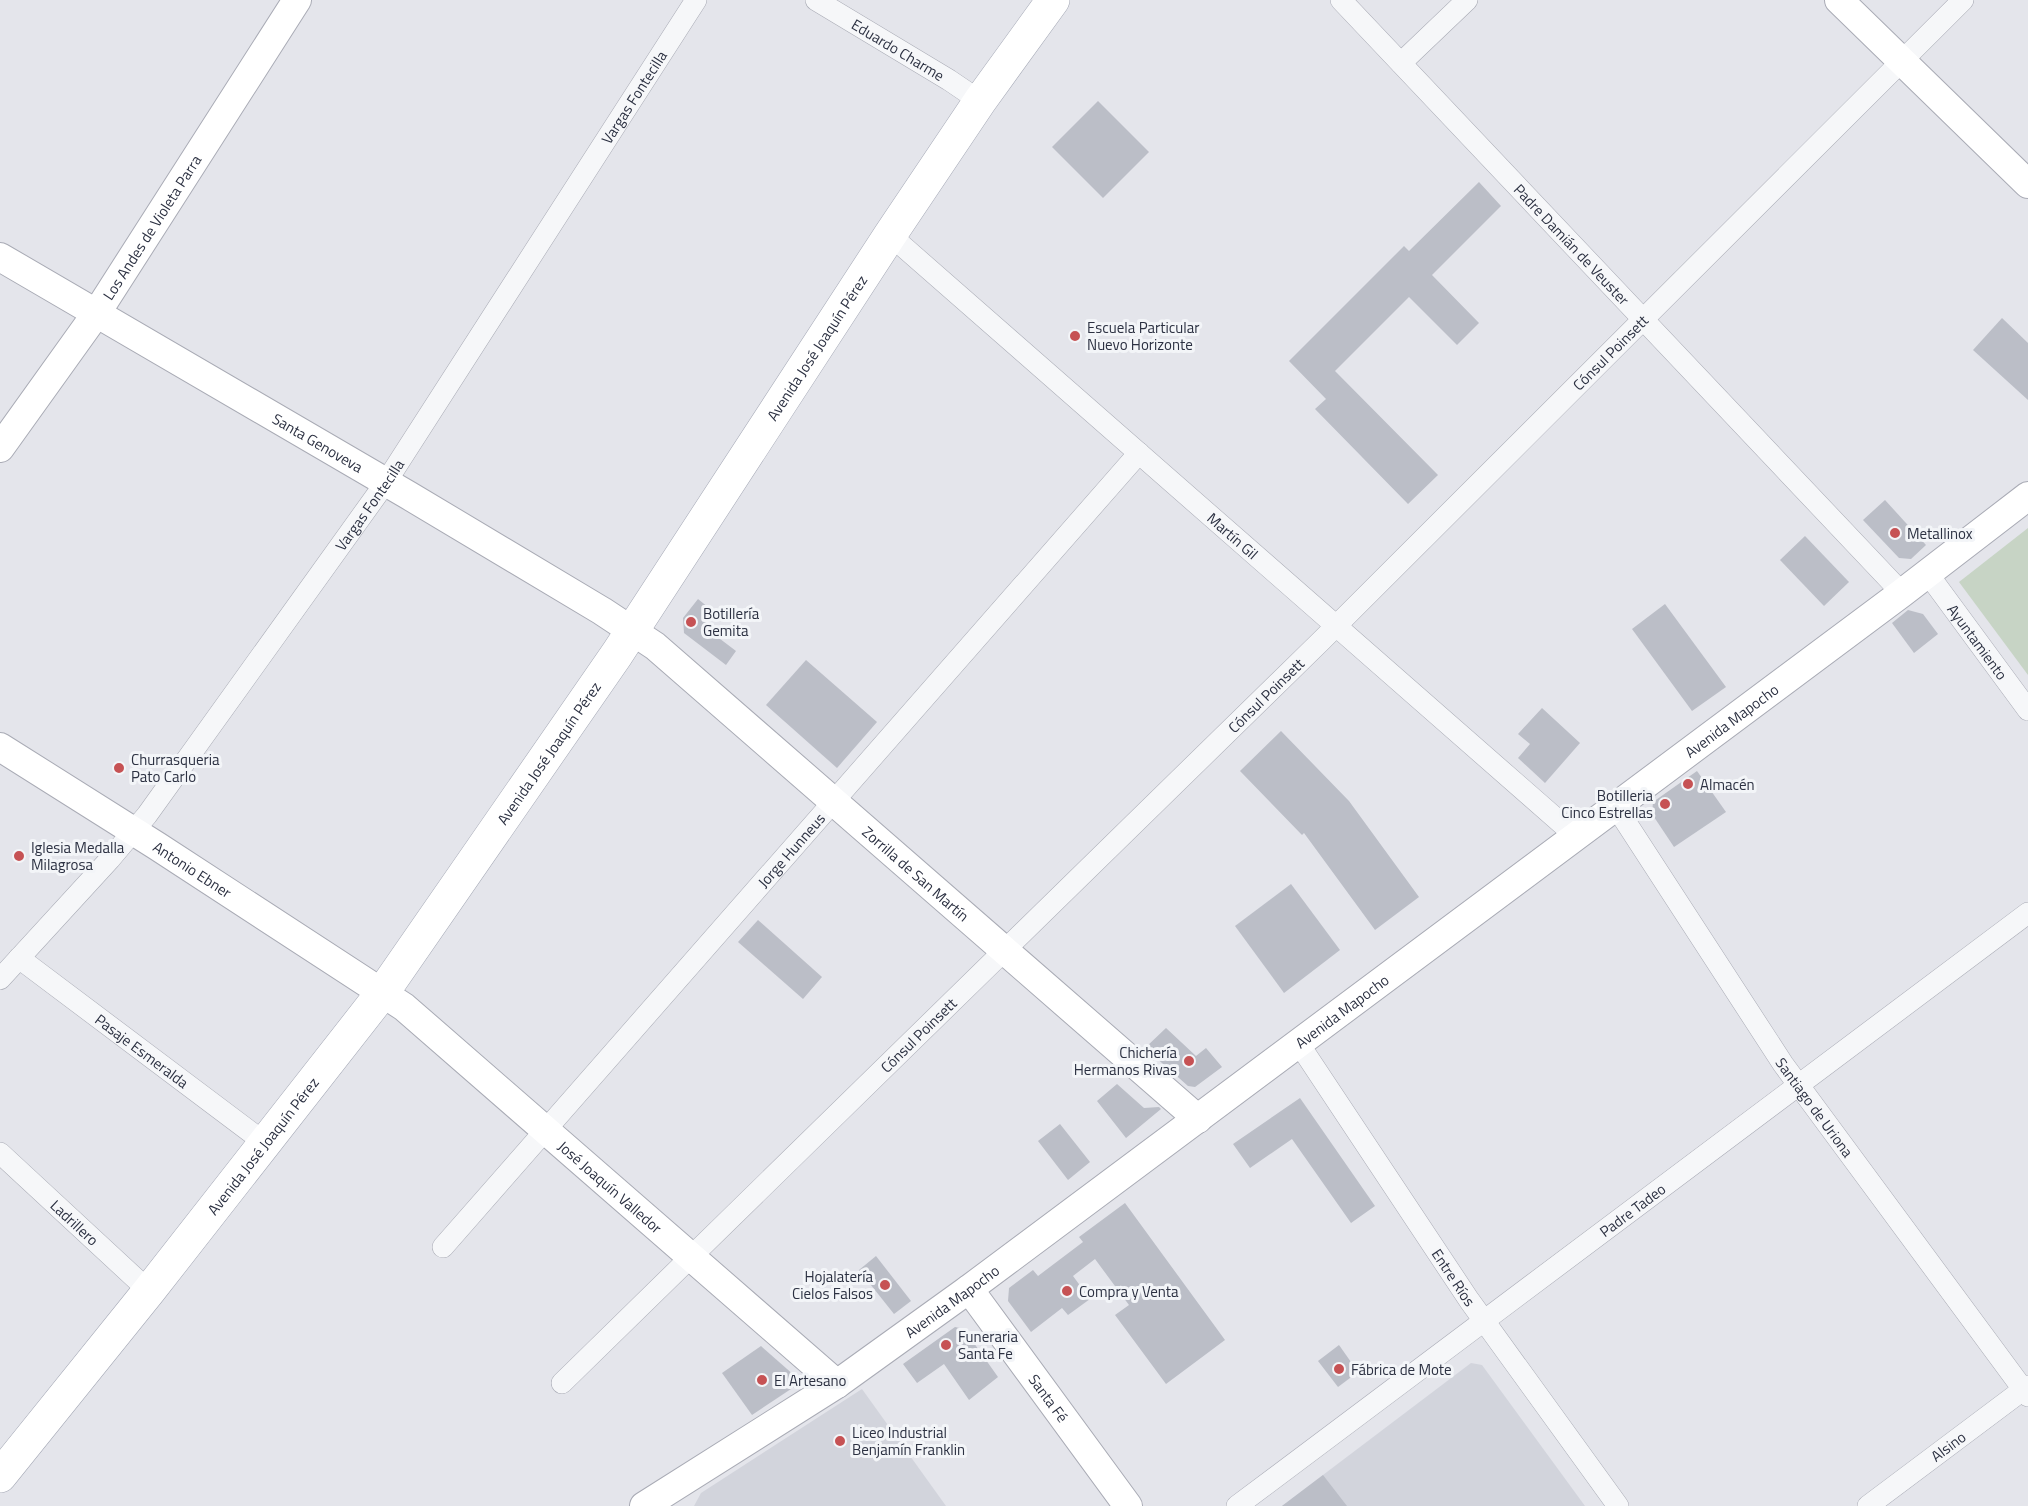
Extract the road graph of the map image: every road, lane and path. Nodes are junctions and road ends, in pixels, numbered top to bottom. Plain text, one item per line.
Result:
1 (297, 0) edge
2 (696, 0) edge
3 (816, 0) edge
4 (1053, 0) edge
5 (1341, 0) edge
6 (1467, 0) edge
7 (1839, 0) edge
8 (1963, 0) edge
9 (1902, 61) junction
10 (1401, 63) junction
11 (980, 101) junction
12 (2028, 184) edge
13 (890, 235) junction
14 (0, 257) edge
15 (96, 314) junction
16 (1643, 320) junction
17 (0, 448) edge
18 (1139, 453) junction
19 (386, 482) junction
20 (2028, 496) edge
21 (1928, 574) junction
22 (1902, 593) junction
23 (1336, 626) junction
24 (633, 631) junction
25 (2028, 710) edge
26 (0, 747) edge
27 (834, 801) junction
28 (1616, 807) junction
29 (134, 831) junction
30 (1576, 837) junction
31 (2028, 913) edge
32 (1006, 951) junction
33 (19, 958) junction
34 (0, 979) edge
35 (383, 992) junction
36 (1299, 1044) junction
37 (1798, 1085) junction
38 (1198, 1119) junction
39 (545, 1130) junction
40 (265, 1143) junction
41 (0, 1153) edge
42 (443, 1247) dead end
43 (691, 1256) junction
44 (969, 1289) junction
45 (149, 1291) junction
46 (1483, 1321) junction
47 (562, 1383) dead end
48 (837, 1384) junction
49 (2026, 1391) edge
50 (0, 1476) edge
51 (644, 1506) edge
52 (1128, 1506) edge
53 (1237, 1506) edge
54 (1618, 1506) edge
55 (1868, 1506) edge

1 - 15 street, Los Andes de Violeta Parra
2 - 19 street, Vargas Fontecilla
3 - 11 street, Eduardo Charme
4 - 11 main road, Avenida José Joaquín Pérez
5 - 10 street, Padre Damián de Veuster
6 - 10 street
7 - 9 street
8 - 9 street, Cónsul Poinsett
9 - 12 street
9 - 16 street, Cónsul Poinsett
10 - 16 street, Padre Damián de Veuster
11 - 13 main road, Avenida José Joaquín Pérez
13 - 18 street, Martín Gil
13 - 24 main road, Avenida José Joaquín Pérez
14 - 15 street, Santa Genoveva
15 - 17 street, Los Andes de Violeta Parra
15 - 19 street, Santa Genoveva
16 - 22 street, Padre Damián de Veuster
16 - 23 street, Cónsul Poinsett
18 - 23 street, Martín Gil
18 - 27 street, Jorge Hunneus
19 - 24 street, Santa Genoveva
19 - 29 street, Vargas Fontecilla
20 - 21 street, Avenida Mapocho
21 - 22 street, Avenida Mapocho
21 - 25 street, Ayuntamiento
22 - 28 street, Avenida Mapocho
23 - 30 street, Martín Gil
23 - 32 street, Cónsul Poinsett
24 - 27 street, Zorrilla de San Martín
24 - 35 main road, Avenida José Joaquín Pérez
26 - 29 street, Antonio Ebner
27 - 32 street, Zorrilla de San Martín
27 - 39 street, Jorge Hunneus
28 - 30 street, Avenida Mapocho
28 - 37 street, Santiago de Uriona
29 - 33 street, Vargas Fontecilla
29 - 35 street, Antonio Ebner
30 - 36 street, Avenida Mapocho
31 - 37 street, Padre Tadeo
32 - 38 street, Zorrilla de San Martín
32 - 43 street, Cónsul Poinsett
33 - 34 street, Vargas Fontecilla
33 - 40 street, Pasaje Esmeralda
35 - 39 street, José Joaquín Valledor
35 - 40 main road, Avenida José Joaquín Pérez
36 - 38 street, Avenida Mapocho
36 - 46 street, Entre Ríos
37 - 46 street, Padre Tadeo
37 - 49 street, Santiago de Uriona
38 - 44 street, Avenida Mapocho
39 - 42 street, Jorge Hunneus
39 - 43 street, José Joaquín Valledor
40 - 45 main road, Avenida José Joaquín Pérez
41 - 45 street, Ladrillero
43 - 47 street, Cónsul Poinsett
43 - 48 street, José Joaquín Valledor
44 - 48 street, Avenida Mapocho
44 - 52 street, Santa Fé
45 - 50 main road, Avenida José Joaquín Pérez
46 - 53 street, Padre Tadeo
46 - 54 street, Entre Ríos
48 - 51 street, Avenida Mapocho
49 - 55 street, Alsino

